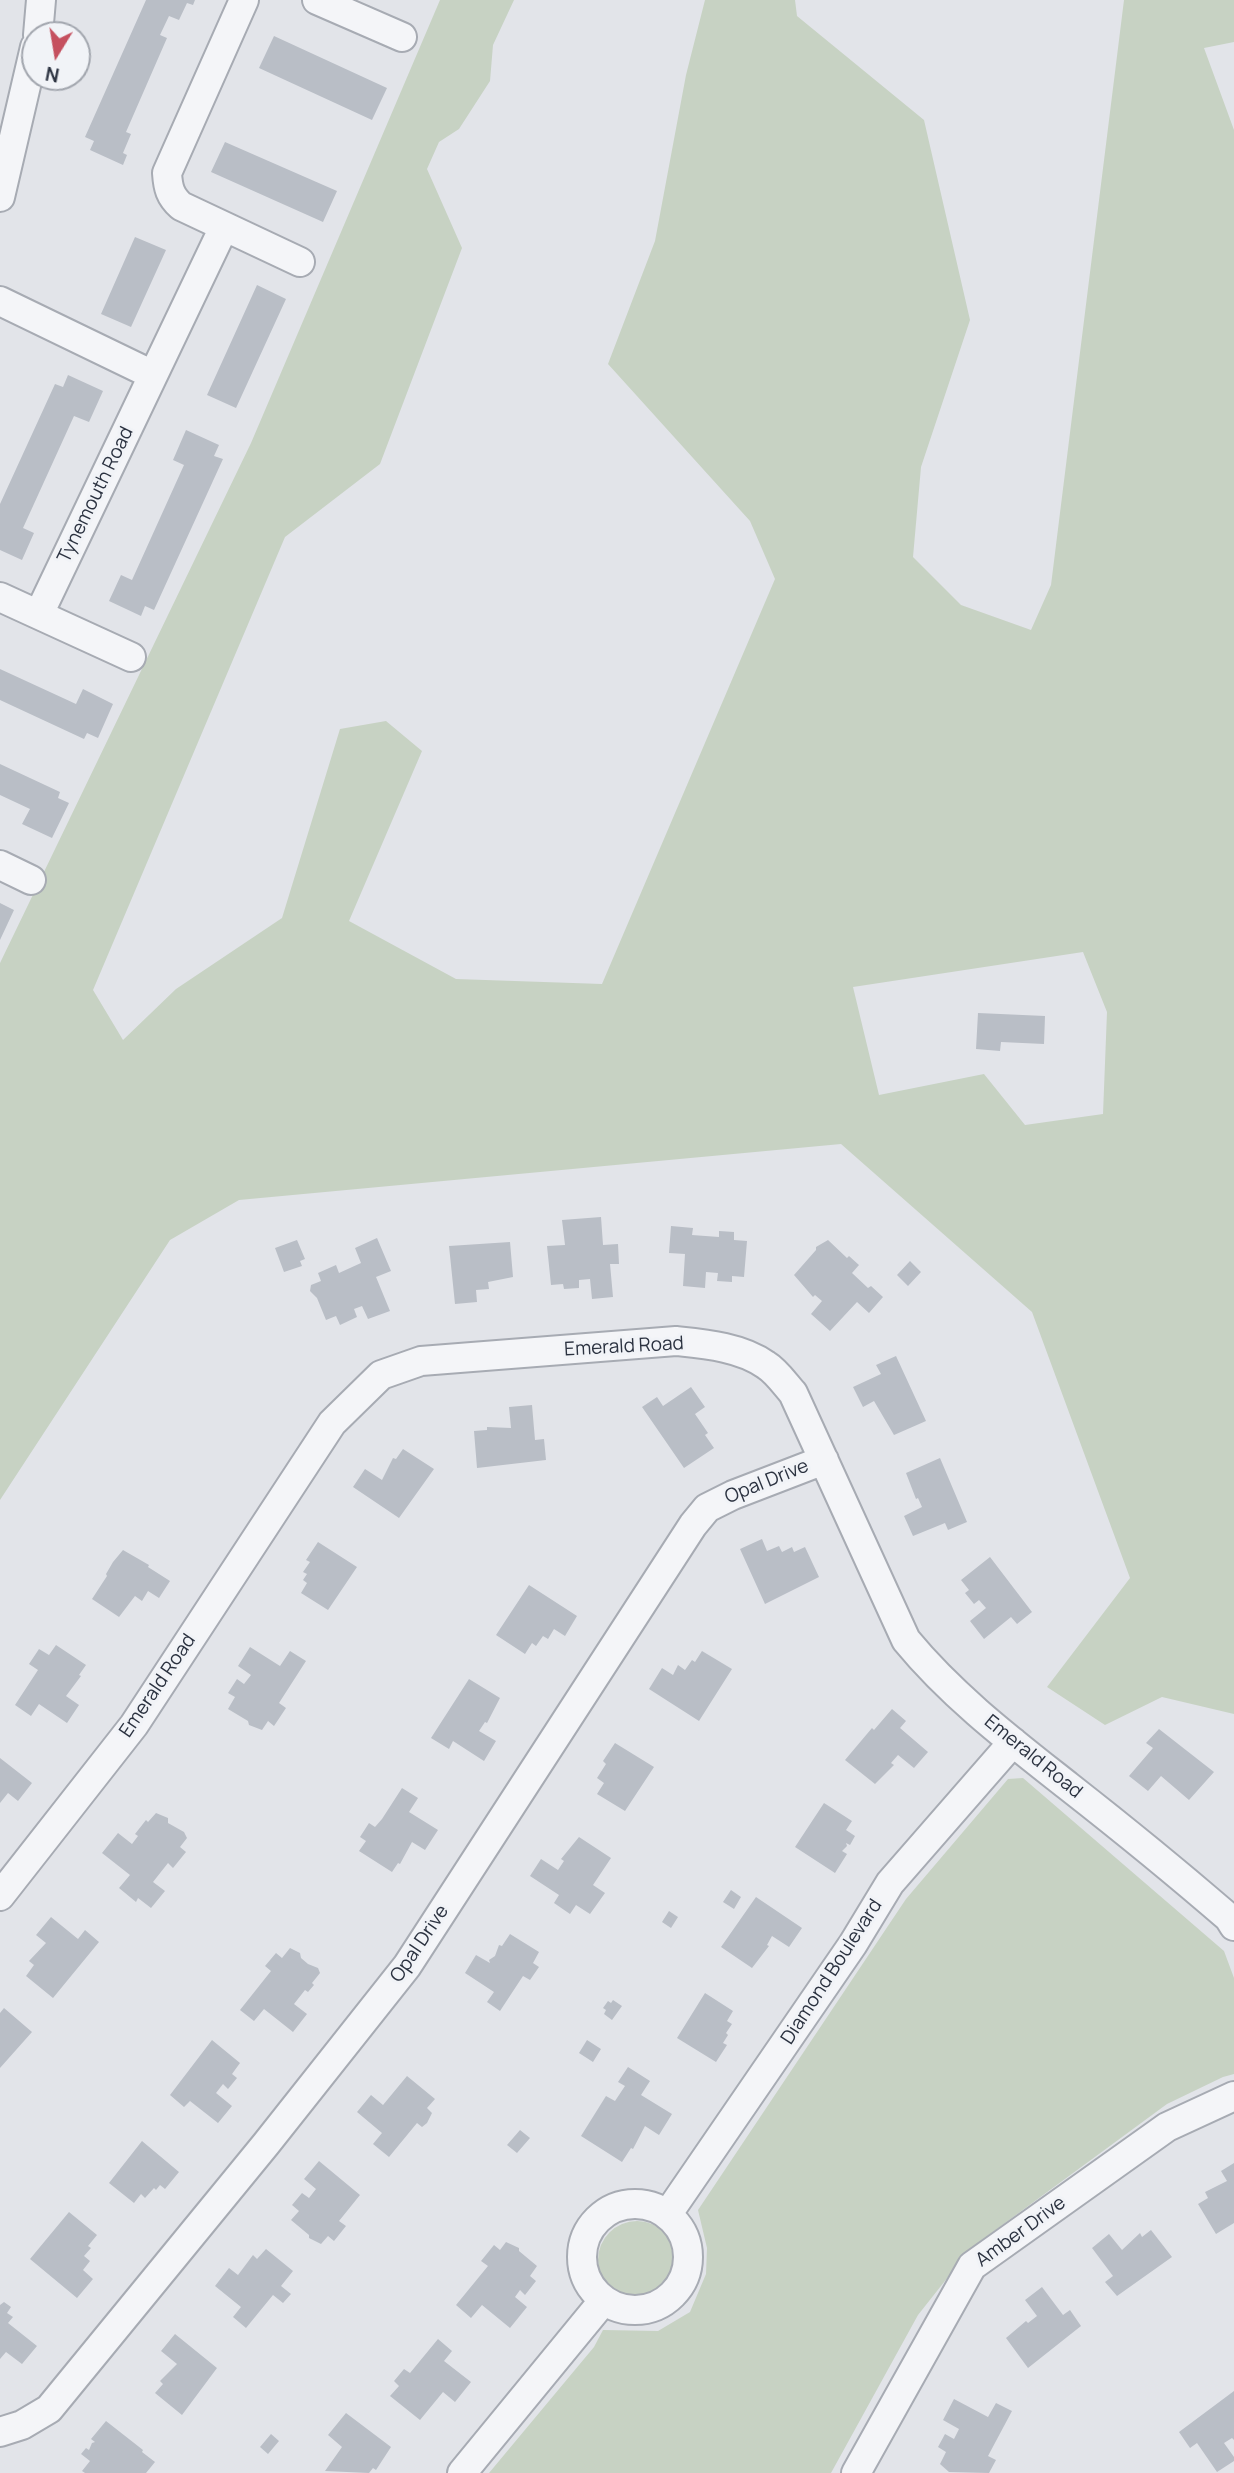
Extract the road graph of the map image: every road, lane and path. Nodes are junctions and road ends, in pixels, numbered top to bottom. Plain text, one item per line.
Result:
1 (41, 0) edge
2 (244, 0) edge
3 (317, 0) edge
4 (39, 21) edge
5 (402, 37) dead end
6 (25, 91) edge
7 (0, 197) edge
8 (224, 227) junction
9 (300, 262) dead end
10 (0, 301) edge
11 (153, 375) junction
12 (0, 597) edge
13 (39, 614) junction
14 (131, 657) dead end
15 (0, 865) edge
16 (31, 880) dead end
17 (824, 1460) junction
18 (1013, 1742) junction
19 (0, 1896) edge
20 (1234, 1926) edge
21 (1234, 2096) edge
22 (667, 2215) junction
23 (604, 2300) junction
24 (0, 2432) edge
25 (463, 2473) edge
26 (856, 2473) edge

1 - 4 street
2 - 8 street
3 - 5 street
6 - 7 street
8 - 9 street
8 - 11 street, Tynemouth Road
10 - 11 street
11 - 13 street, Tynemouth Road
12 - 13 street
13 - 14 street
15 - 16 street
17 - 18 street, Emerald Road
17 - 19 street, Emerald Road
17 - 24 street, Opal Drive
18 - 20 street, Emerald Road
18 - 22 street, Diamond Boulevard
21 - 26 street, Amber Drive
22 - 23 street
22 - 23 street
23 - 25 street

